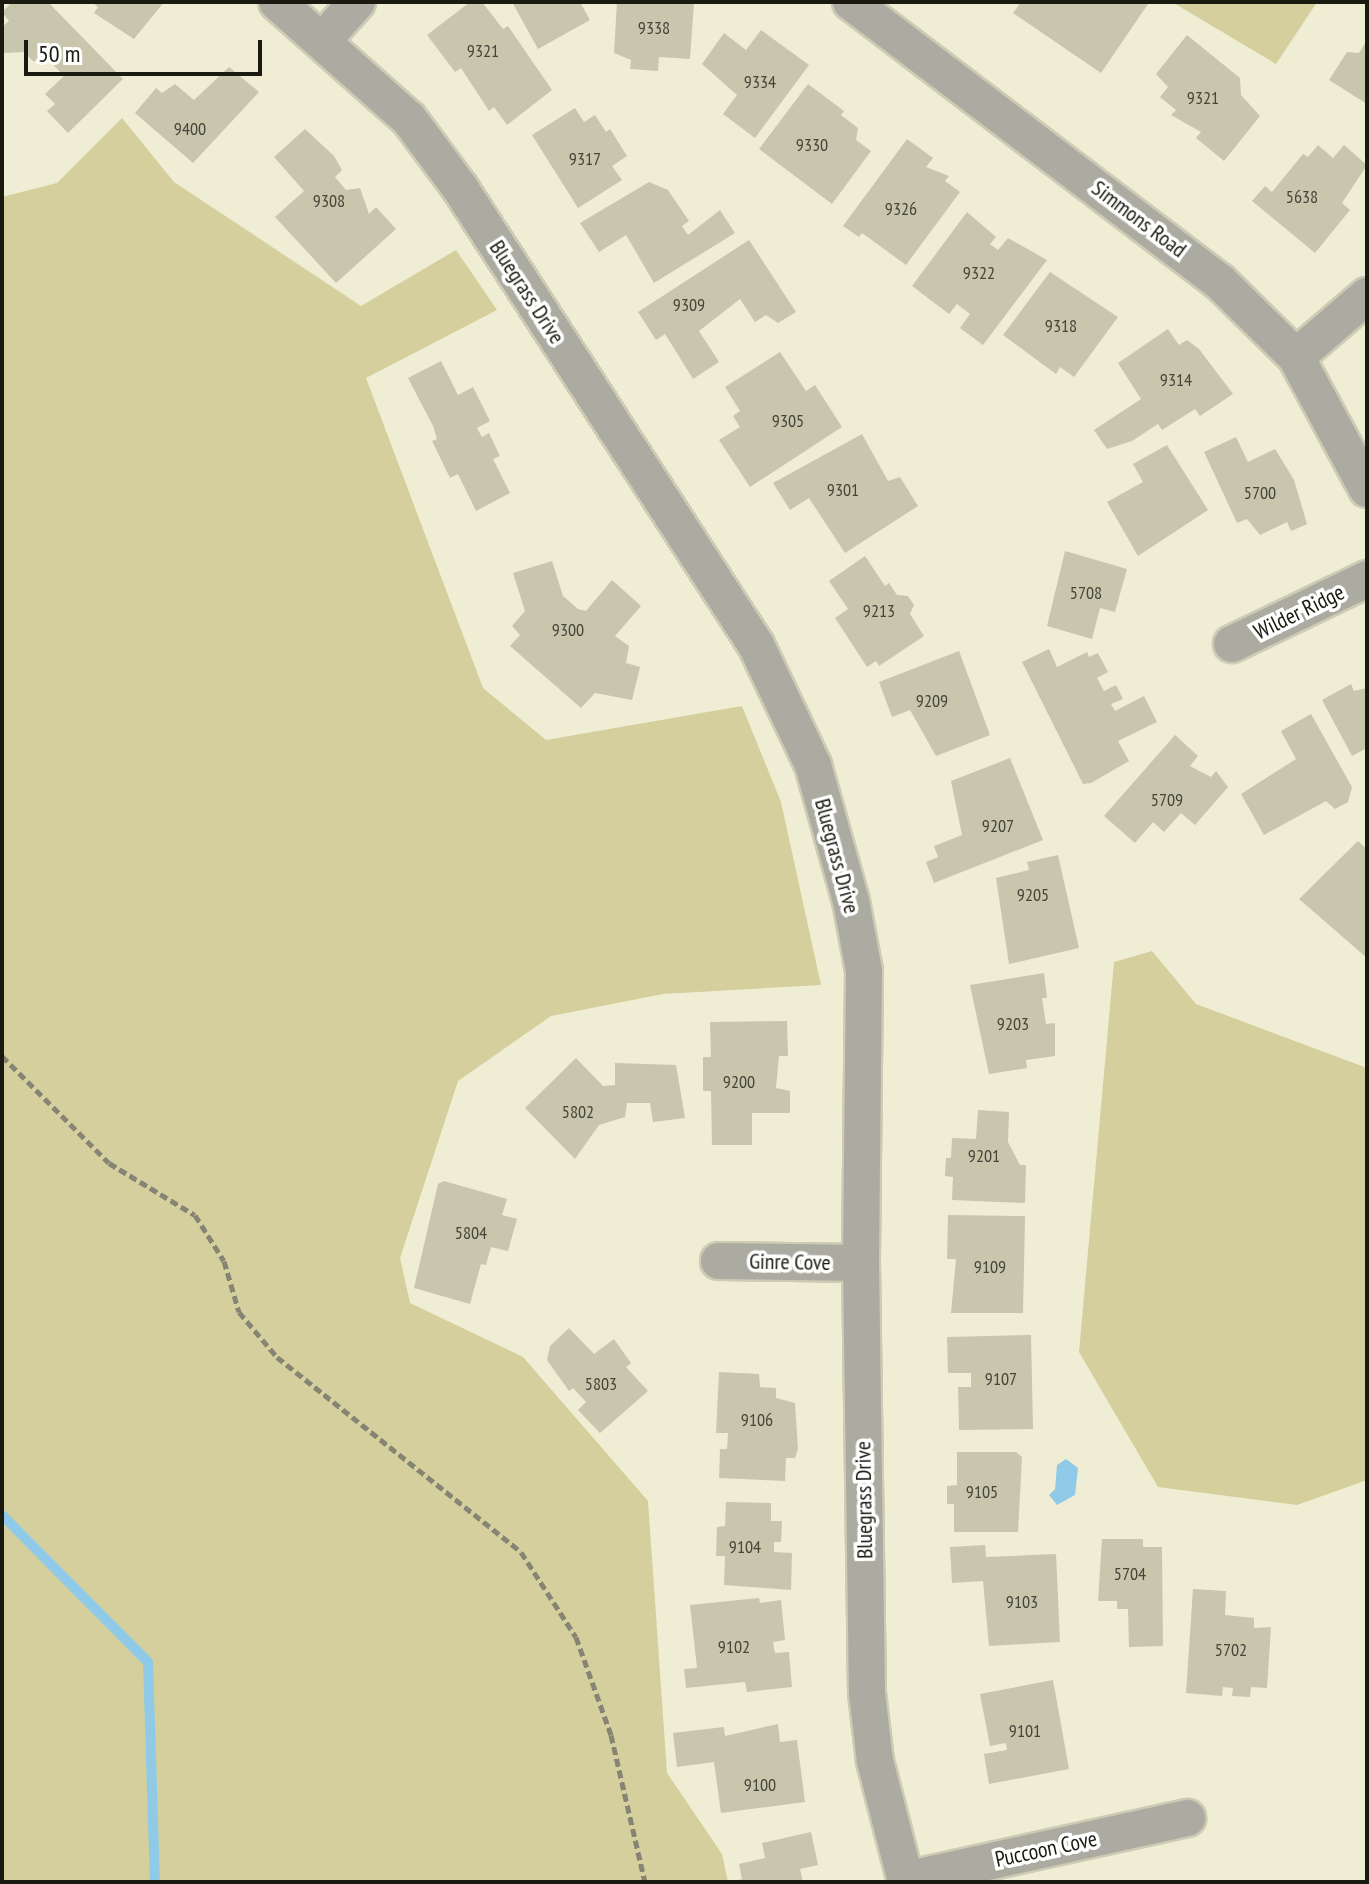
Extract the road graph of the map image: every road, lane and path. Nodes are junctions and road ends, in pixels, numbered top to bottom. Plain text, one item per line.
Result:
1 (277, 2) edge
2 (357, 2) edge
3 (851, 2) edge
4 (324, 39) junction
5 (1367, 296) edge
6 (1296, 357) junction
7 (1367, 489) edge
8 (1367, 579) edge
9 (1232, 644) dead end
10 (2, 1056) edge
11 (719, 1261) dead end
12 (861, 1263) junction
13 (1187, 1818) dead end
14 (906, 1881) edge
15 (645, 1882) edge

1 - 4 street, Bluegrass Drive
2 - 4 street
3 - 6 street, Simmons Road
4 - 12 street, Bluegrass Drive
5 - 6 street
6 - 7 street, Simmons Road
8 - 9 street, Wilder Ridge
10 - 15 path
11 - 12 street, Ginre Cove
12 - 14 street, Bluegrass Drive
13 - 14 street, Puccoon Cove

